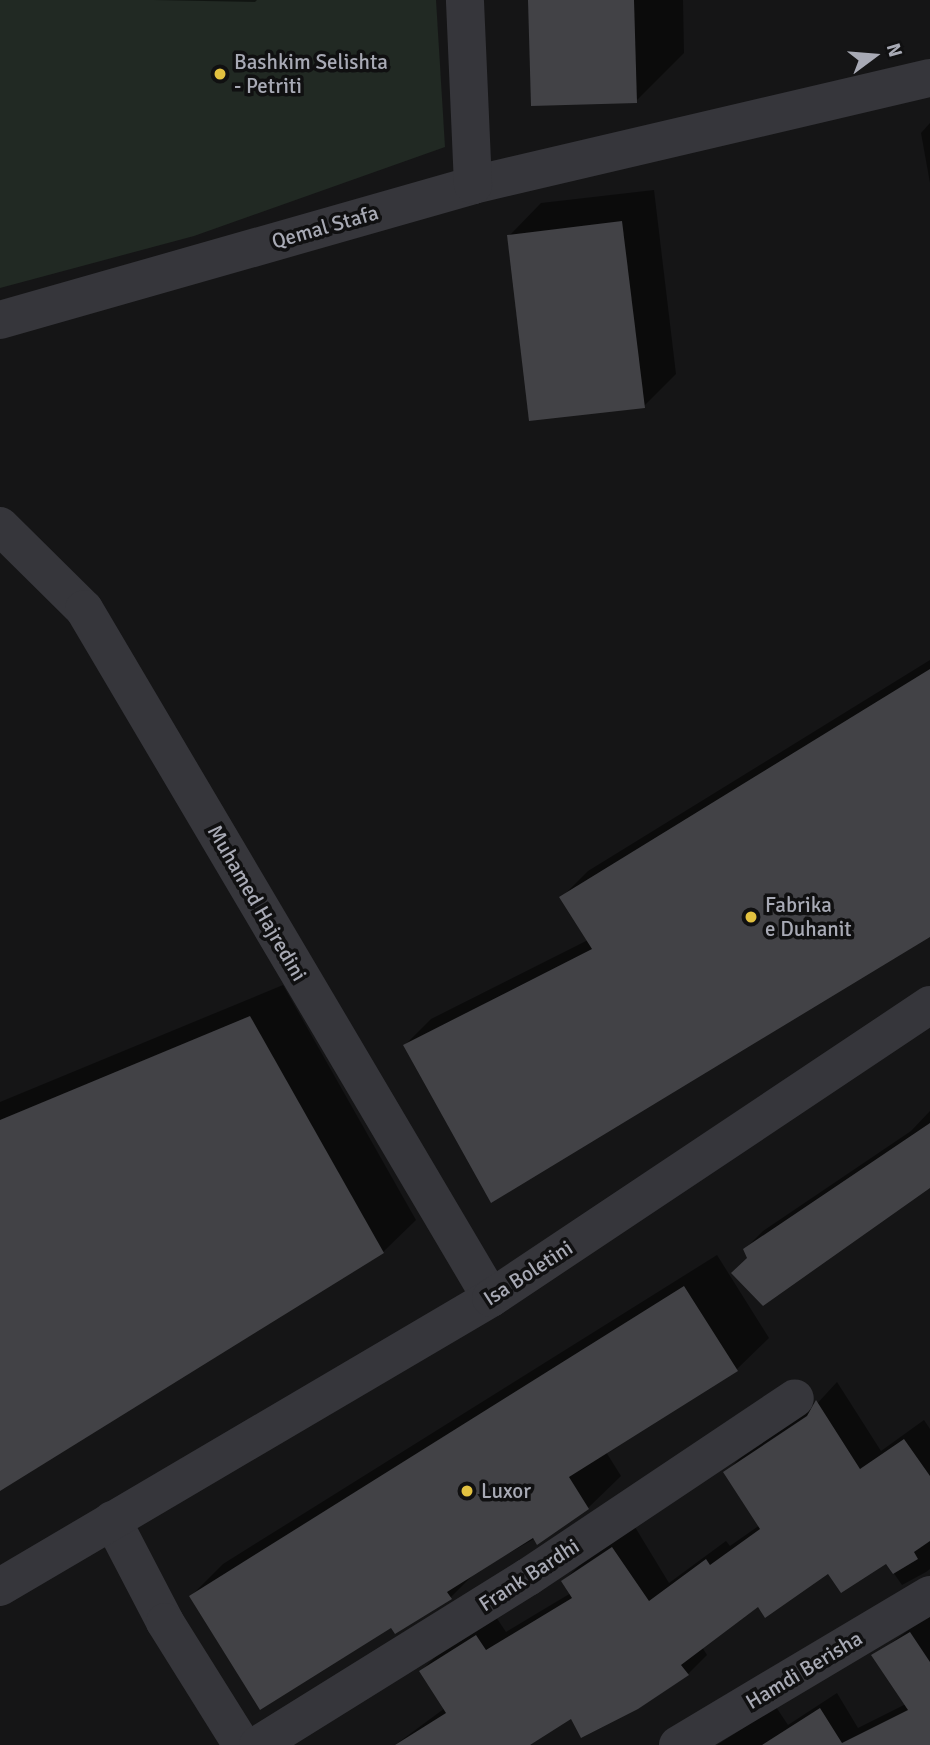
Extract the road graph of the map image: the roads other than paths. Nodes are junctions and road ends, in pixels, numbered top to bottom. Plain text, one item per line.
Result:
1 (465, 0) edge
2 (930, 78) edge
3 (473, 185) junction
4 (0, 320) edge
5 (0, 526) edge
6 (930, 1005) edge
7 (491, 1298) junction
8 (795, 1398) dead end
9 (112, 1520) junction
10 (0, 1587) edge
11 (930, 1595) edge
12 (242, 1745) edge
13 (258, 1745) edge
14 (678, 1745) edge

1 - 3 street
2 - 3 street, Qemal Stafa
3 - 4 street, Qemal Stafa
5 - 7 street, Muhamed Hajredini
6 - 7 street, Isa Boletini
7 - 9 street, Isa Boletini
8 - 13 street, Frank Bardhi
9 - 10 street, Isa Boletini
9 - 12 street
11 - 14 street, Hamdi Berisha

